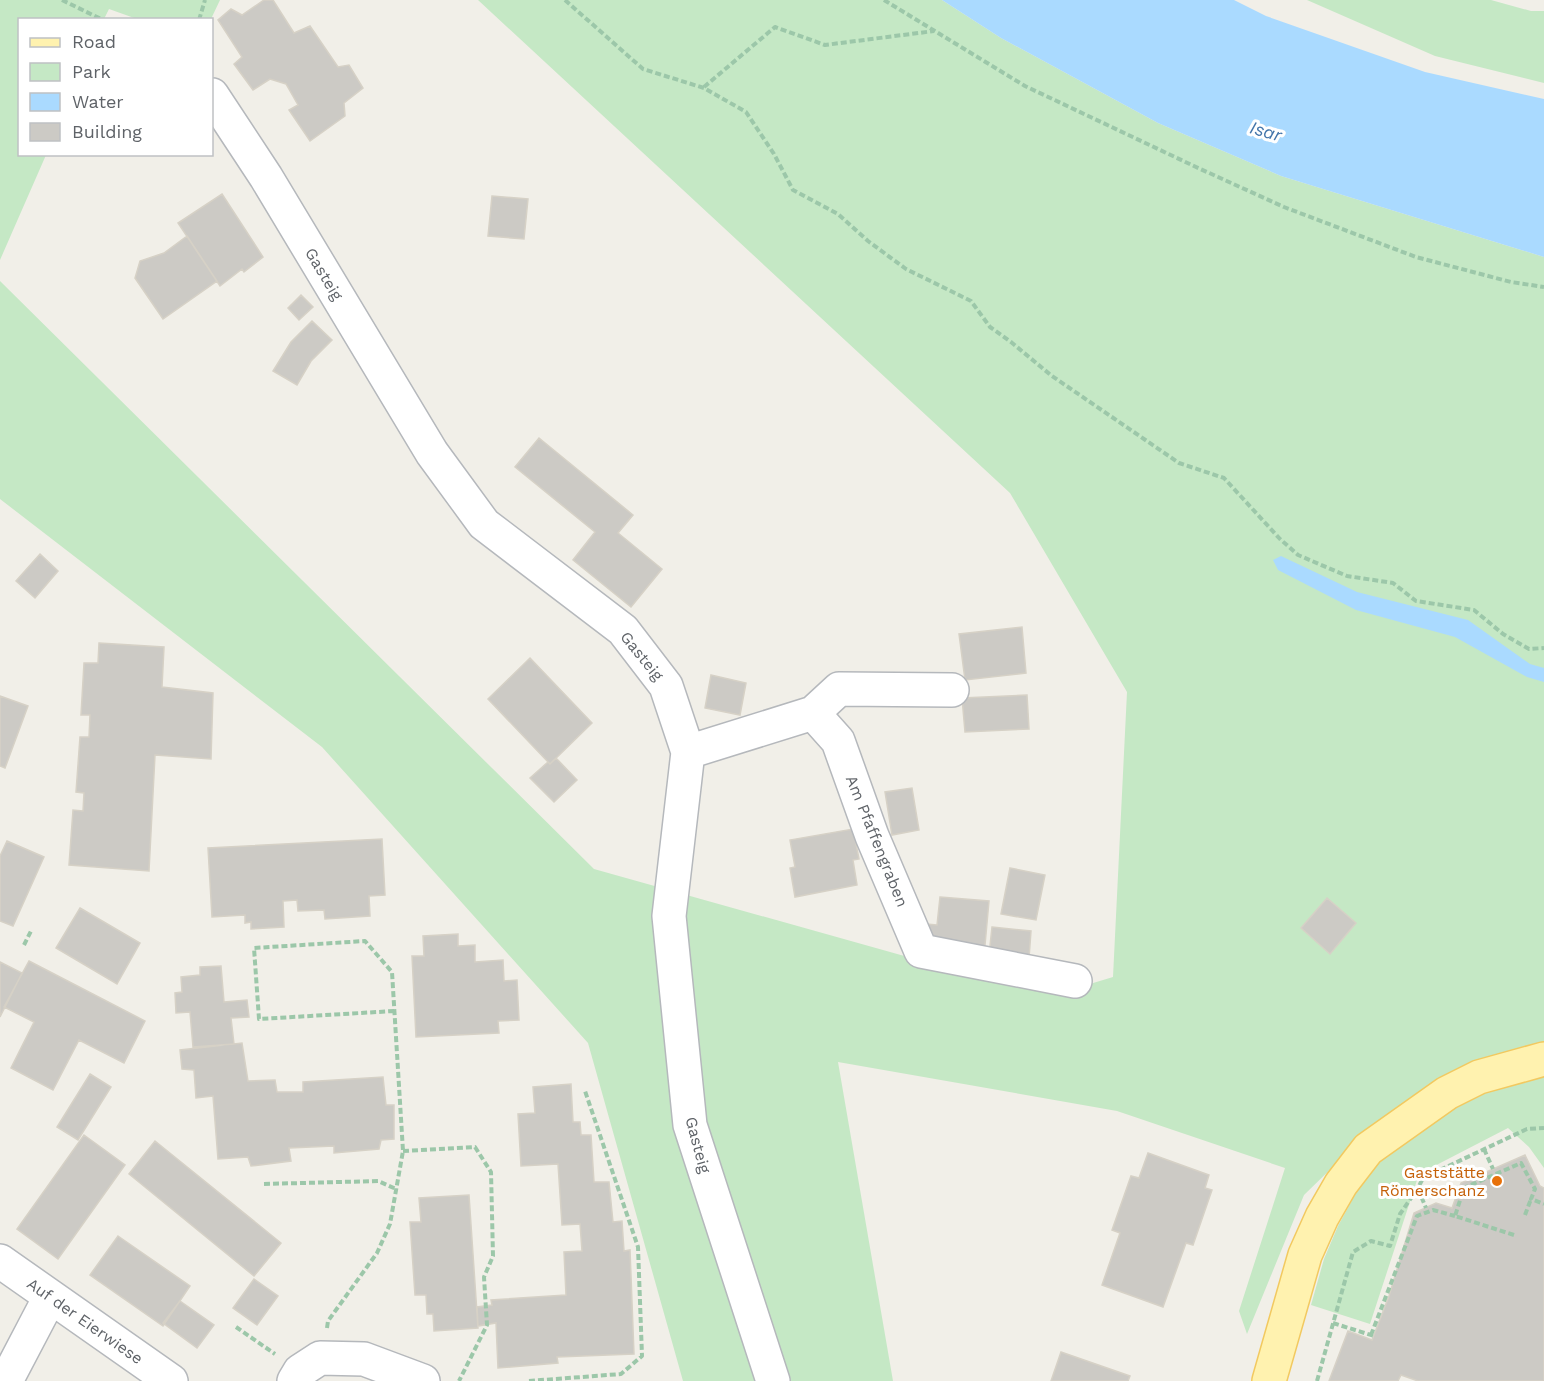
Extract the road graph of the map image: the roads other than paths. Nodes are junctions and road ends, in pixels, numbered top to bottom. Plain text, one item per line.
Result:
1 (213, 97) edge
2 (952, 690) dead end
3 (813, 713) junction
4 (688, 752) junction
5 (1075, 981) dead end
6 (1544, 1059) edge
7 (0, 1261) edge
8 (50, 1297) junction
9 (304, 1370) edge
10 (6, 1381) edge
11 (171, 1381) edge
12 (423, 1381) edge
13 (773, 1381) edge
14 (1269, 1381) edge

1 - 4 street, Gasteig
2 - 3 street
3 - 4 street
3 - 5 street, Am Pfaffengraben
4 - 13 street, Gasteig
6 - 14 main road
7 - 8 street, Auf der Eierwiese
8 - 10 street
8 - 11 street, Auf der Eierwiese
9 - 12 street

